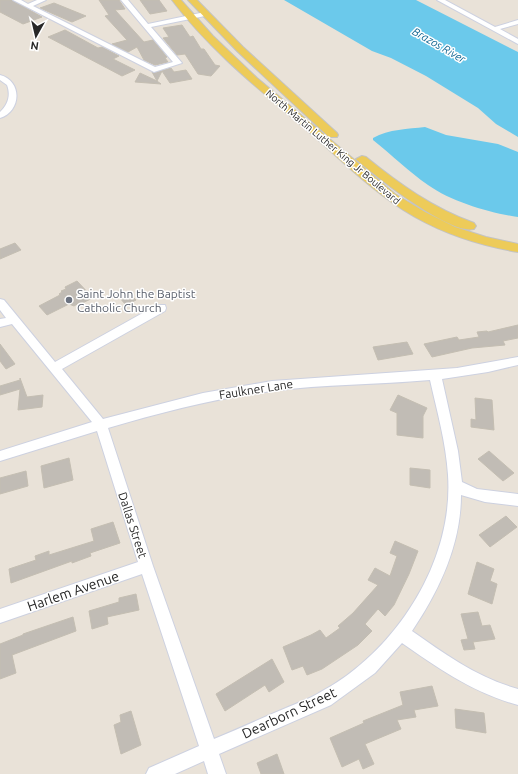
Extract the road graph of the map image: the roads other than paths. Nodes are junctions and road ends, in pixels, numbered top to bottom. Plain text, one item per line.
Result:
1 (16, 0) edge
2 (43, 0) edge
3 (124, 0) edge
4 (176, 0) edge
5 (192, 0) edge
6 (440, 0) edge
7 (28, 6) junction
8 (203, 12) junction
9 (189, 15) junction
10 (518, 22) edge
11 (144, 24) junction
12 (494, 29) junction
13 (518, 42) edge
14 (0, 77) edge
15 (0, 116) edge
16 (518, 238) edge
17 (518, 248) edge
18 (0, 303) edge
19 (160, 308) dead end
20 (14, 320) junction
21 (0, 323) edge
22 (518, 361) edge
23 (54, 368) junction
24 (435, 375) junction
25 (101, 425) junction
26 (0, 456) edge
27 (455, 485) junction
28 (518, 500) edge
29 (146, 566) junction
30 (0, 616) edge
31 (401, 633) junction
32 (518, 697) edge
33 (209, 750) junction
34 (155, 774) edge
35 (217, 774) edge

1 - 7 street
2 - 7 street
3 - 11 street
4 - 9 main road, North Martin Luther King Jr Boulevard
5 - 8 main road, North Martin Luther King Jr Boulevard
6 - 12 street
7 - 11 street
8 - 9 street
8 - 16 main road, North Martin Luther King Jr Boulevard
9 - 11 street
9 - 17 main road, North Martin Luther King Jr Boulevard
10 - 12 street
12 - 13 street
14 - 15 street
18 - 20 street, Dallas Street
19 - 23 street
20 - 21 street
20 - 23 street, Dallas Street
22 - 24 street, Faulkner Lane
23 - 25 street, Dallas Street
24 - 25 street, Faulkner Lane
24 - 27 street, Dearborn Street
25 - 26 street, Faulkner Lane
25 - 29 street, Dallas Street
27 - 28 street
27 - 31 street, Dearborn Street
29 - 30 street, Harlem Avenue
29 - 33 street, Dallas Street
31 - 32 street
31 - 33 street, Dearborn Street
33 - 34 street, Dearborn Street
33 - 35 street, Dallas Street

